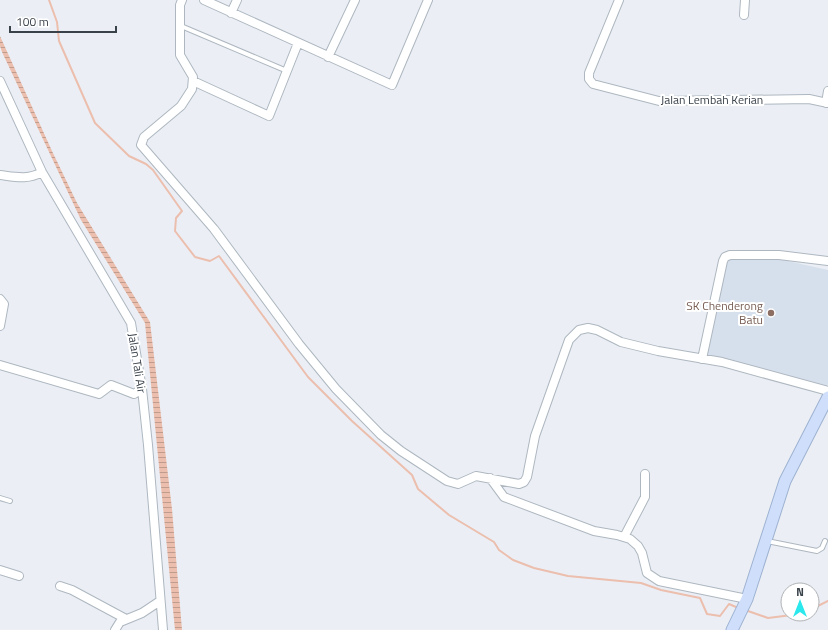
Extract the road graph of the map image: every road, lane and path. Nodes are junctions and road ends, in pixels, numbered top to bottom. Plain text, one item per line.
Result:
1 (182, 0) edge
2 (204, 0) edge
3 (237, 0) edge
4 (355, 0) edge
5 (428, 0) edge
6 (619, 0) edge
7 (745, 0) edge
8 (231, 13) junction
9 (744, 15) dead end
10 (180, 26) junction
11 (298, 43) junction
12 (328, 57) junction
13 (287, 71) junction
14 (0, 81) edge
15 (193, 81) junction
16 (828, 91) edge
17 (827, 103) edge
18 (42, 172) junction
19 (0, 175) edge
20 (828, 261) edge
21 (0, 299) edge
22 (0, 326) edge
23 (702, 359) junction
24 (0, 365) edge
25 (142, 389) junction
26 (828, 391) edge
27 (828, 397) edge
28 (645, 474) dead end
29 (490, 478) junction
30 (0, 498) edge
31 (10, 501) dead end
32 (624, 537) junction
33 (765, 540) junction
34 (825, 541) dead end
35 (0, 570) edge
36 (19, 576) dead end
37 (60, 586) dead end
38 (747, 598) junction
39 (160, 601) junction
40 (126, 619) junction
41 (115, 630) edge
42 (163, 630) edge
43 (732, 630) edge

1 - 10 street
2 - 8 street
3 - 8 street
4 - 12 street
5 - 12 street
6 - 17 street, Jalan Lembah Kerian
7 - 9 street
8 - 11 street
10 - 13 lane
10 - 15 street
11 - 12 street
11 - 13 street
13 - 15 street
14 - 18 street, Jalan Tali Air
15 - 29 street
16 - 17 street
18 - 19 street
18 - 25 street, Jalan Tali Air
20 - 23 street
21 - 22 street
23 - 26 street
23 - 29 street
24 - 25 street
25 - 39 street, Jalan Tali Air
27 - 33 street
28 - 32 street
29 - 32 street
30 - 31 lane
32 - 38 street
33 - 34 lane
33 - 38 street
35 - 36 street
37 - 40 street
38 - 43 street
39 - 40 street
39 - 42 street, Jalan Tali Air
40 - 41 street

